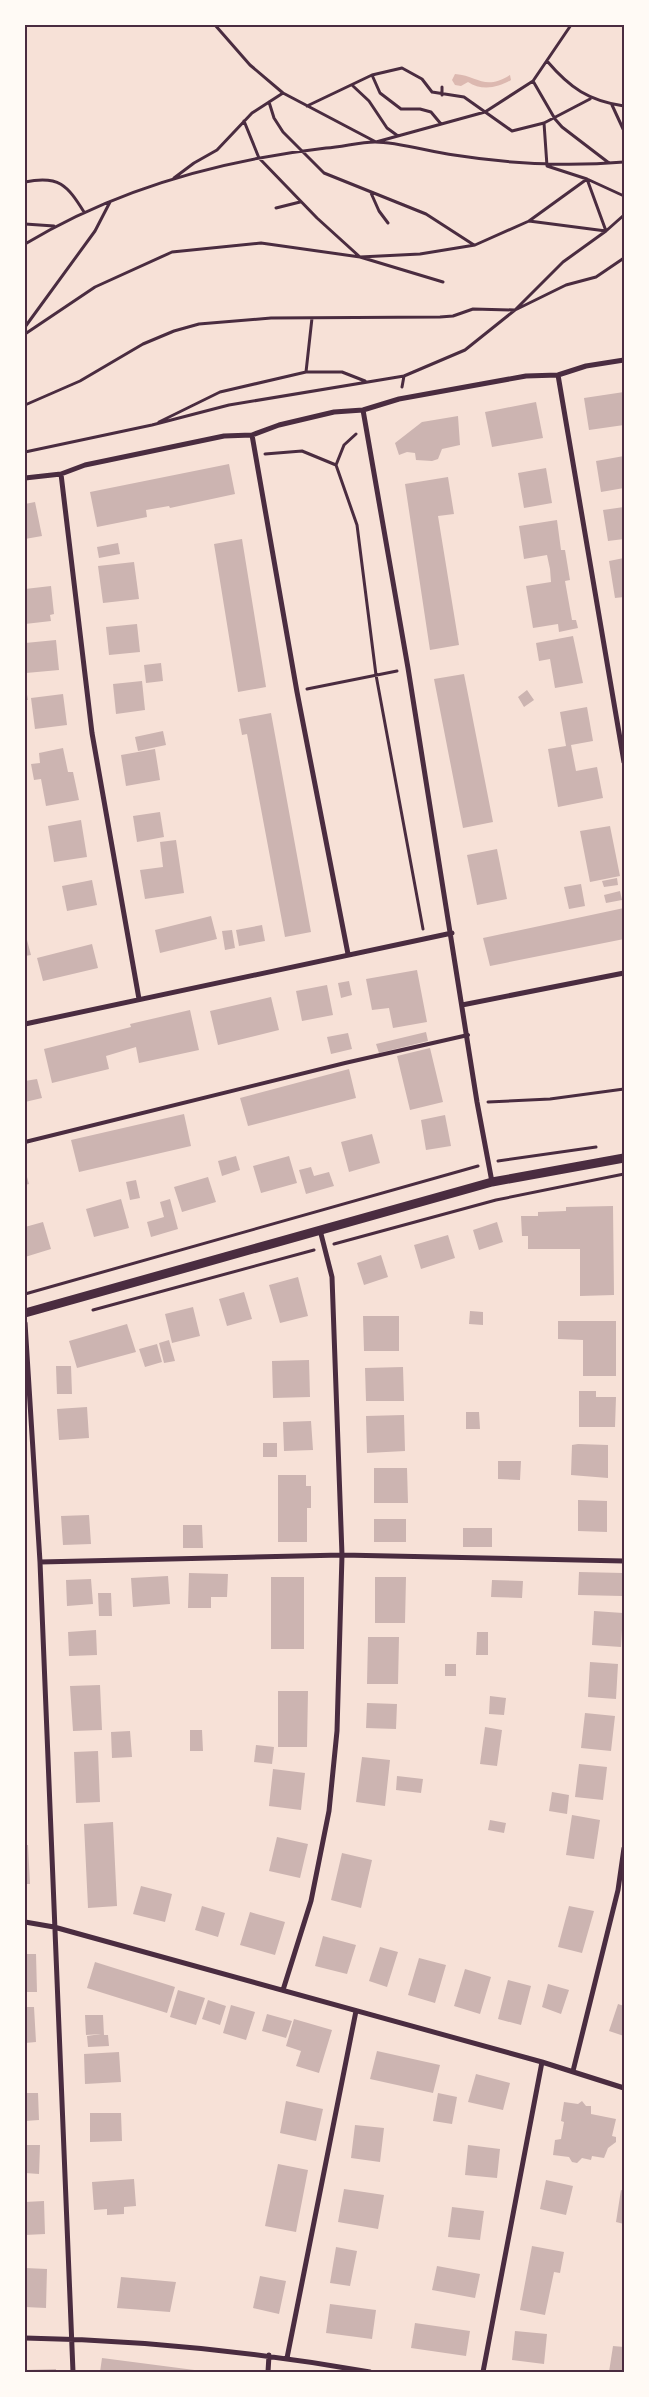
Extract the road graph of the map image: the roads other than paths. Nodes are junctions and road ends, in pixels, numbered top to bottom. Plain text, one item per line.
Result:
1 (624, 360) edge
2 (558, 375) junction
3 (364, 410) junction
4 (252, 435) junction
5 (61, 474) junction
6 (25, 478) edge
7 (624, 762) edge
8 (452, 933) junction
9 (348, 954) junction
10 (624, 973) edge
11 (139, 999) junction
12 (462, 1005) junction
13 (25, 1024) edge
14 (468, 1035) junction
15 (25, 1142) edge
16 (624, 1158) edge
17 (492, 1182) junction
18 (320, 1230) junction
19 (25, 1313) edge
20 (25, 1323) edge
21 (342, 1555) junction
22 (624, 1561) edge
23 (40, 1562) junction
24 (624, 1848) edge
25 (25, 1922) edge
26 (54, 1927) junction
27 (283, 1990) junction
28 (356, 2011) junction
29 (542, 2062) junction
30 (573, 2071) junction
31 (624, 2088) edge
32 (25, 2338) edge
33 (72, 2339) junction
34 (269, 2355) junction
35 (288, 2358) junction
36 (74, 2372) edge
37 (268, 2372) edge
38 (370, 2372) edge
39 (484, 2372) edge

1 - 2 street
2 - 3 street
2 - 7 street
3 - 4 street
3 - 8 street
4 - 5 street
4 - 9 street
5 - 6 street
5 - 11 street
8 - 9 street
8 - 12 street
9 - 11 street
10 - 12 street
11 - 13 street
12 - 14 street
14 - 15 lane
14 - 17 street
16 - 17 street
17 - 18 street
18 - 19 street
18 - 21 street
20 - 23 street
21 - 22 street
21 - 23 street
21 - 27 street
23 - 26 street
24 - 30 street
25 - 26 street
26 - 27 street
26 - 33 street
27 - 28 street
28 - 29 street
28 - 35 street
29 - 30 street
29 - 39 street
30 - 31 street
32 - 33 street
33 - 34 street
33 - 36 street
34 - 35 street
34 - 37 street
35 - 38 street

